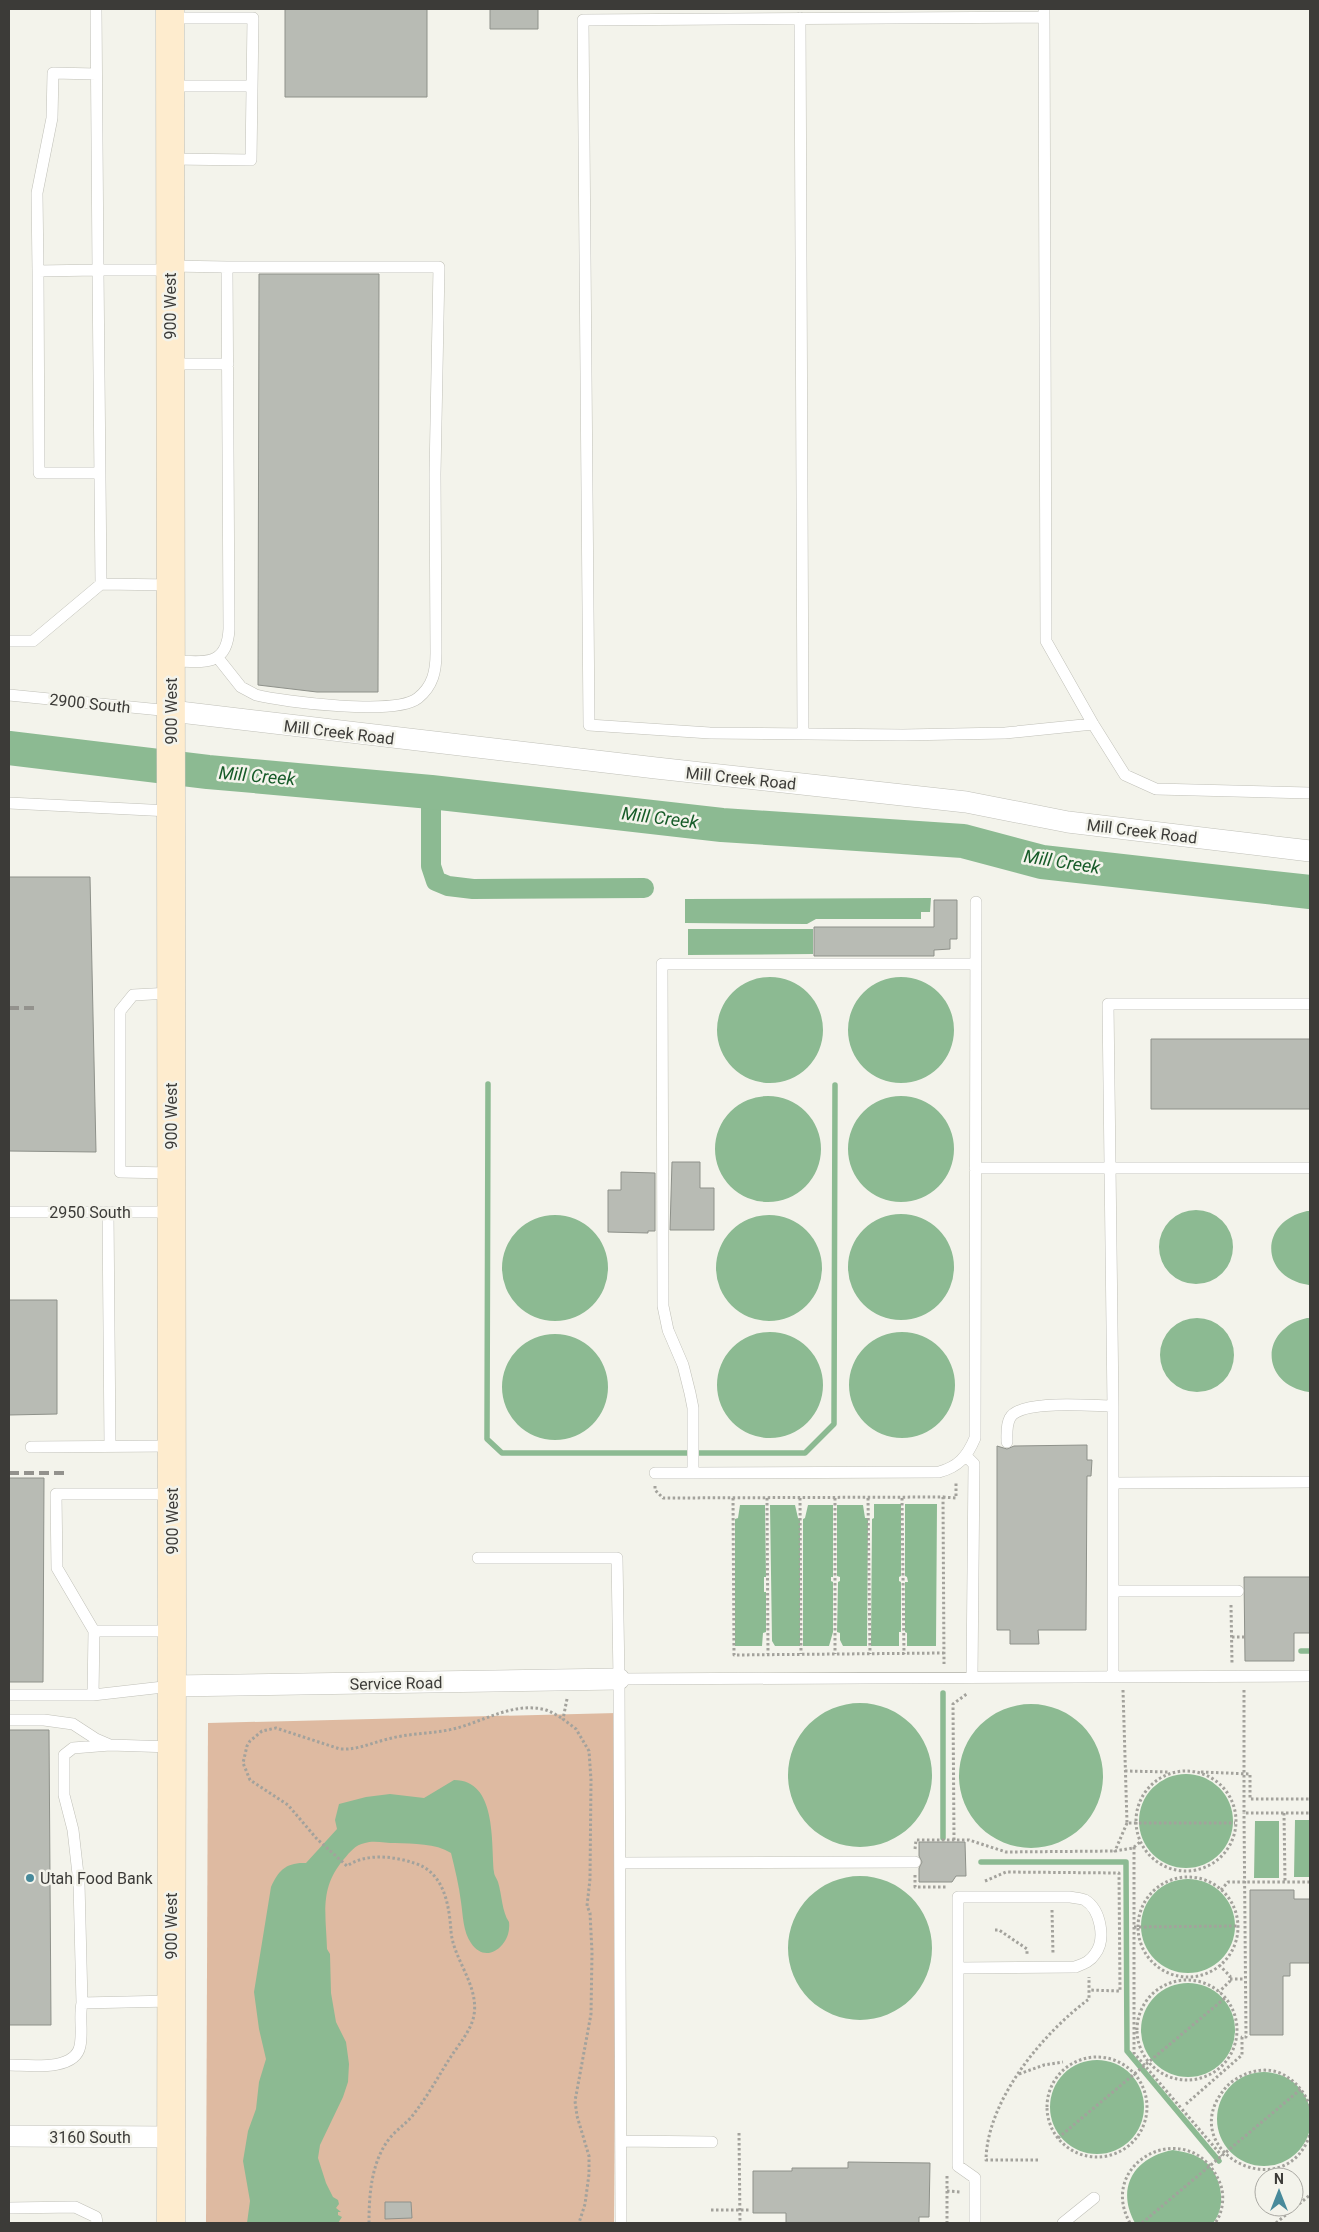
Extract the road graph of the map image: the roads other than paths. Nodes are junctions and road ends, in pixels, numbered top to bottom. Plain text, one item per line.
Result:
1 (96, 9) edge
2 (170, 13) edge
3 (1044, 13) edge
4 (800, 18) junction
5 (96, 74) junction
6 (170, 86) junction
7 (252, 86) junction
8 (170, 159) junction
9 (227, 267) junction
10 (170, 268) junction
11 (98, 270) junction
12 (38, 271) junction
13 (171, 364) junction
14 (228, 364) junction
15 (100, 473) junction
16 (101, 584) junction
17 (172, 585) junction
18 (9, 641) edge
19 (218, 658) junction
20 (171, 661) junction
21 (9, 695) edge
22 (171, 711) junction
23 (1093, 724) junction
24 (803, 734) junction
25 (1310, 794) edge
26 (170, 798) junction
27 (9, 803) edge
28 (1310, 851) edge
29 (976, 902) dead end
30 (976, 964) junction
31 (170, 993) junction
32 (1310, 1004) edge
33 (976, 1168) junction
34 (1310, 1168) edge
35 (1111, 1169) junction
36 (171, 1173) junction
37 (9, 1212) edge
38 (108, 1212) junction
39 (171, 1212) junction
40 (1113, 1406) junction
41 (1007, 1442) dead end
42 (110, 1446) junction
43 (171, 1446) junction
44 (31, 1447) dead end
45 (966, 1456) junction
46 (693, 1467) junction
47 (656, 1473) road end
48 (1310, 1482) edge
49 (1113, 1483) junction
50 (172, 1494) junction
51 (478, 1558) dead end
52 (1113, 1590) junction
53 (1234, 1591) road end
54 (94, 1631) junction
55 (172, 1631) junction
56 (1310, 1676) edge
57 (1118, 1677) junction
58 (972, 1678) junction
59 (619, 1679) junction
60 (172, 1686) junction
61 (9, 1695) edge
62 (93, 1695) junction
63 (9, 1720) edge
64 (110, 1745) junction
65 (172, 1747) junction
66 (915, 1862) road end
67 (620, 1863) junction
68 (958, 1968) junction
69 (171, 2001) junction
70 (82, 2003) junction
71 (9, 2065) edge
72 (9, 2136) edge
73 (170, 2137) junction
74 (622, 2142) junction
75 (712, 2142) dead end
76 (1094, 2198) dead end
77 (9, 2208) edge
78 (97, 2223) edge
79 (171, 2223) edge
80 (621, 2223) edge
81 (976, 2223) edge
82 (1063, 2223) edge

1 - 5 lane
2 - 6 main road, 900 West
2 - 7 lane
3 - 4 lane
3 - 23 lane
4 - 24 lane
4 - 24 lane
5 - 11 lane
5 - 12 lane
6 - 7 lane
6 - 8 main road, 900 West
7 - 8 lane
8 - 10 main road, 900 West
9 - 10 lane
9 - 14 lane
9 - 19 lane
10 - 11 lane
10 - 13 main road, 900 West
11 - 12 lane
11 - 15 lane
12 - 15 lane
13 - 14 lane
13 - 17 main road, 900 West
14 - 19 lane
15 - 16 lane
16 - 17 lane
16 - 18 lane
17 - 20 main road, 900 West
19 - 20 lane
20 - 22 main road, 900 West
21 - 22 lane, 2900 South
22 - 26 main road, 900 West
22 - 28 street, Mill Creek Road
23 - 24 lane
23 - 25 lane
26 - 27 lane
26 - 31 main road, 900 West
29 - 30 lane
30 - 33 lane
30 - 46 lane
31 - 36 main road, 900 West
31 - 36 lane
32 - 35 lane
33 - 35 lane
33 - 45 lane
34 - 35 lane
35 - 40 lane
36 - 39 main road, 900 West
37 - 38 lane, 2950 South
38 - 39 lane, 2950 South
38 - 42 lane
39 - 43 main road, 900 West
40 - 41 lane
40 - 49 lane
42 - 43 lane
42 - 44 lane
43 - 50 main road, 900 West
45 - 46 lane
45 - 58 lane
46 - 47 lane
48 - 49 lane
49 - 52 lane
50 - 54 lane
50 - 55 main road, 900 West
51 - 59 lane
52 - 53 lane
52 - 57 lane
54 - 55 lane
54 - 62 lane
55 - 60 main road, 900 West
56 - 57 lane
57 - 58 lane
58 - 59 lane
59 - 60 street, Service Road
59 - 67 lane
60 - 62 lane
60 - 65 main road, 900 West
61 - 62 lane
63 - 64 lane
64 - 65 lane
64 - 70 lane
65 - 69 main road, 900 West
66 - 67 lane
67 - 74 lane
68 - 68 lane
68 - 81 lane
69 - 70 lane
69 - 73 main road, 900 West
70 - 71 lane
72 - 73 street, 3160 South
73 - 79 main road, 900 West
74 - 75 lane
74 - 80 lane
76 - 82 lane
77 - 78 lane

